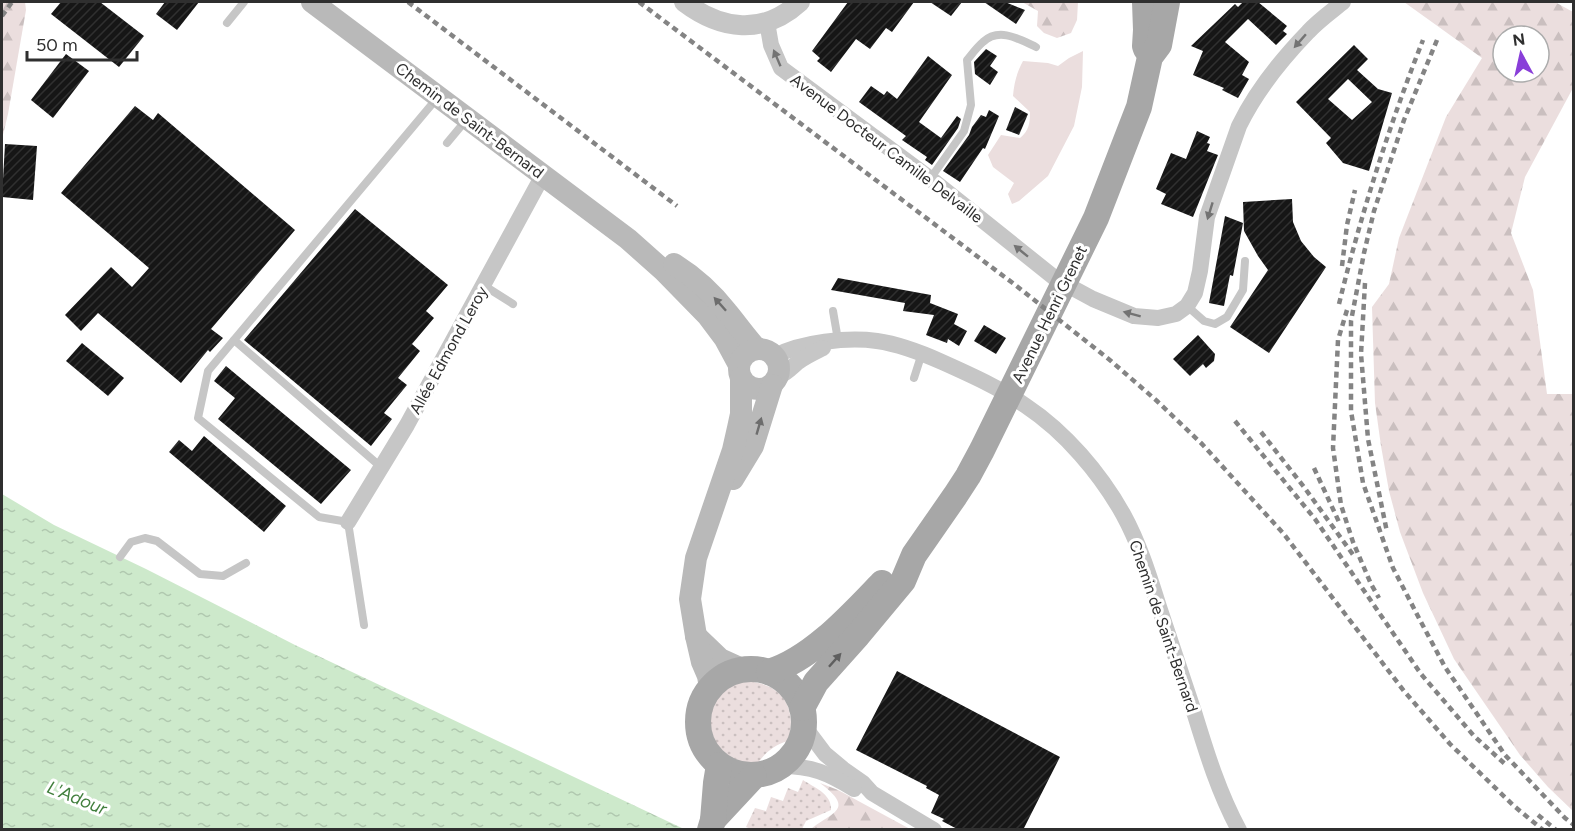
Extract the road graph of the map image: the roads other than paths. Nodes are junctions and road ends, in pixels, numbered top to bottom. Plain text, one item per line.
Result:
1 (244, 2) edge
2 (312, 2) edge
3 (684, 2) edge
4 (800, 2) edge
5 (1145, 2) edge
6 (1167, 2) edge
7 (1343, 2) edge
8 (766, 22) junction
9 (228, 23) dead end
10 (1036, 47) dead end
11 (1150, 57) junction
12 (439, 97) junction
13 (468, 119) junction
14 (447, 143) dead end
15 (543, 176) junction
16 (930, 178) junction
17 (628, 239) junction
18 (1245, 261) dead end
19 (483, 285) junction
20 (513, 304) dead end
21 (1187, 306) junction
22 (833, 311) dead end
23 (234, 340) junction
24 (838, 340) junction
25 (922, 353) junction
26 (771, 366) junction
27 (740, 372) junction
28 (914, 378) dead end
29 (381, 467) junction
30 (712, 513) junction
31 (348, 522) junction
32 (914, 555) junction
33 (120, 557) dead end
34 (246, 563) dead end
35 (364, 625) dead end
36 (696, 636) junction
37 (742, 669) junction
38 (769, 672) junction
39 (710, 688) junction
40 (803, 717) junction
41 (719, 765) junction
42 (781, 766) junction
43 (754, 776) junction
44 (872, 793) junction
45 (717, 812) edge
46 (934, 830) edge
47 (1239, 830) edge

1 - 9 lane
2 - 12 main road, Chemin de Saint-Bernard
3 - 8 street
4 - 8 street
5 - 11 main road, Avenue Henri Grenet
6 - 11 main road, Avenue Henri Grenet
7 -> 21 street
16 -> 8 street, Avenue Docteur Camille Delvaille
10 - 16 lane
11 - 32 main road, Avenue Henri Grenet
12 - 13 main road, Chemin de Saint-Bernard
12 - 23 lane
13 - 14 lane
13 - 15 main road, Chemin de Saint-Bernard
15 - 17 main road, Chemin de Saint-Bernard
15 - 19 street, Allée Edmond Leroy
21 -> 16 street, Avenue Docteur Camille Delvaille
26 -> 17 main road, Chemin de Saint-Bernard
17 - 27 main road, Chemin de Saint-Bernard
18 - 21 lane
19 - 20 lane
19 - 29 street, Allée Edmond Leroy
22 - 24 lane
23 - 29 lane
23 - 31 lane
24 - 25 street, Chemin de Saint-Bernard
24 - 26 street, Chemin de Saint-Bernard
25 - 28 lane
25 - 47 street, Chemin de Saint-Bernard
26 - 27 main road
26 - 27 main road
30 -> 26 main road
27 - 30 main road
29 - 31 street, Allée Edmond Leroy
30 - 36 main road
31 - 35 lane
32 - 38 main road, Avenue Henri Grenet
40 -> 32 main road, Avenue Henri Grenet
33 - 34 lane
36 - 37 main road
36 - 39 main road
37 - 38 main road
37 - 39 main road
38 - 40 main road
39 - 41 main road
40 - 42 main road
40 - 44 street
41 - 43 main road
41 - 45 main road
42 - 43 main road
42 - 44 street
43 - 45 main road
44 - 46 street

